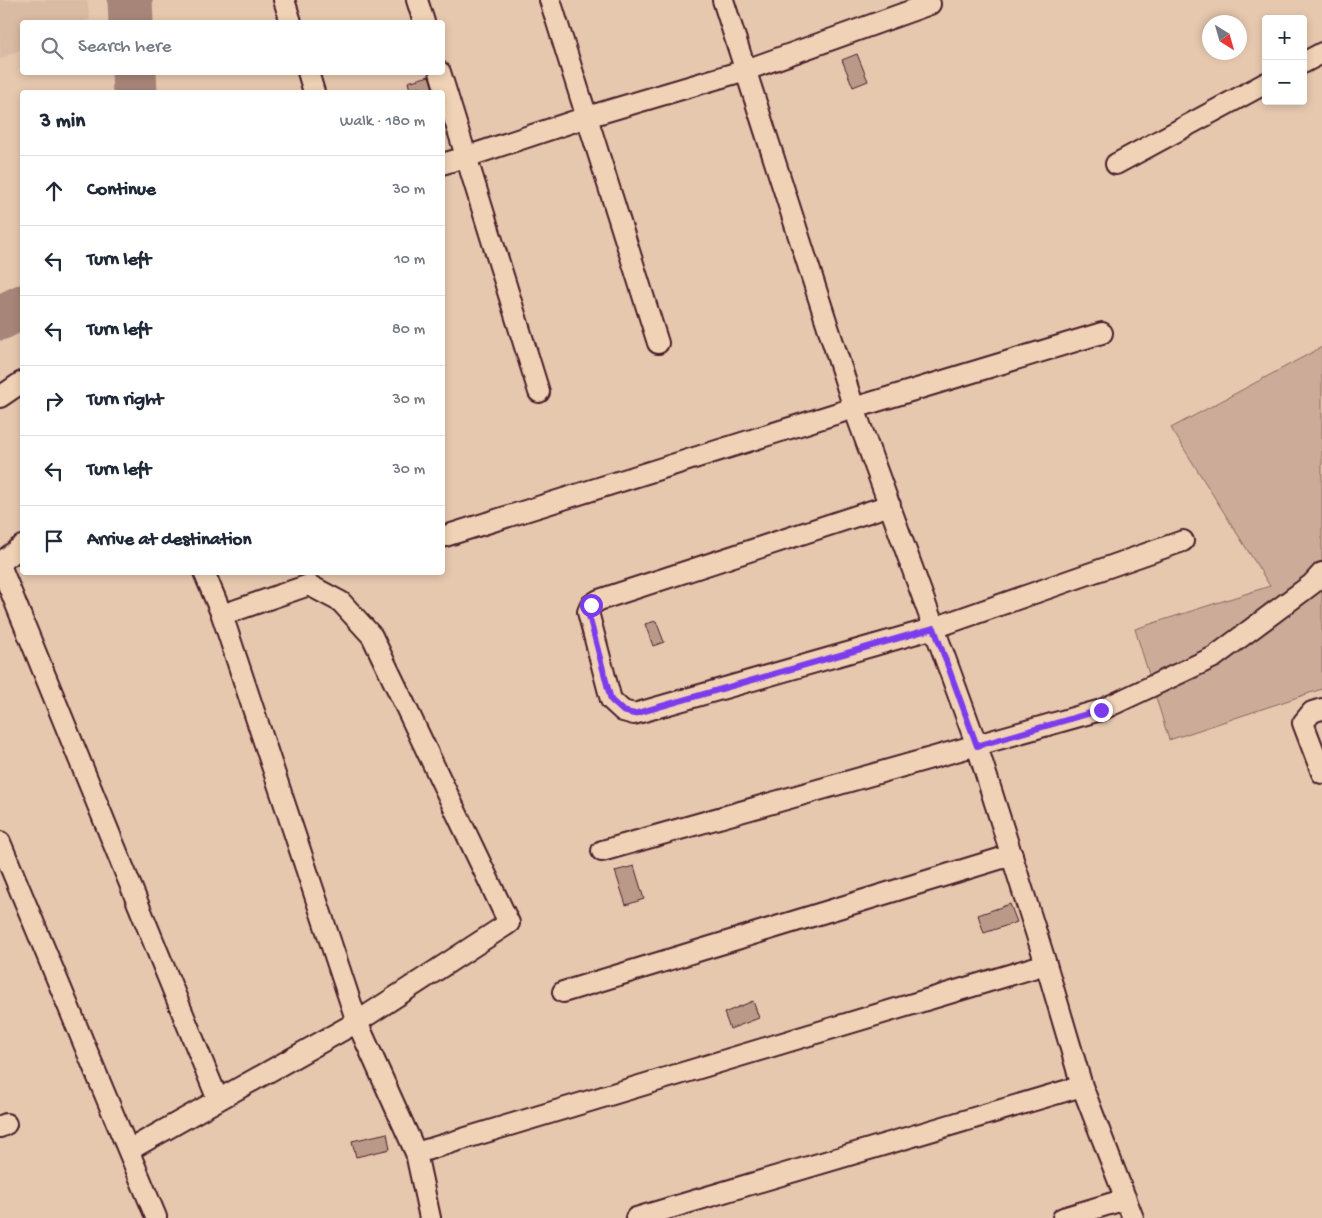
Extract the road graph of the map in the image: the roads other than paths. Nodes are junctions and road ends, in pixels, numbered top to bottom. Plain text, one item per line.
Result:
1 (284, 0) edge
2 (417, 0) edge
3 (550, 0) edge
4 (723, 0) edge
5 (930, 4) dead end
6 (291, 20) edge
7 (423, 20) edge
8 (1322, 53) edge
9 (1307, 61) edge
10 (746, 70) junction
11 (309, 75) edge
12 (441, 75) edge
13 (1262, 85) edge
14 (313, 90) edge
15 (587, 118) junction
16 (466, 157) junction
17 (445, 163) edge
18 (1116, 164) dead end
19 (1102, 333) dead end
20 (658, 343) dead end
21 (20, 383) edge
22 (539, 392) dead end
23 (0, 397) edge
24 (854, 408) junction
25 (890, 505) junction
26 (445, 536) edge
27 (1183, 541) dead end
28 (20, 548) edge
29 (0, 564) edge
30 (1322, 573) edge
31 (205, 575) edge
32 (222, 615) junction
33 (934, 628) junction
34 (1322, 709) edge
35 (977, 746) junction
36 (1322, 773) edge
37 (0, 842) edge
38 (602, 851) dead end
39 (1012, 855) junction
40 (1046, 964) junction
41 (563, 992) dead end
42 (358, 1022) junction
43 (1082, 1086) junction
44 (218, 1100) junction
45 (129, 1150) junction
46 (416, 1153) junction
47 (1126, 1199) junction
48 (156, 1217) dead end
49 (430, 1218) edge
50 (636, 1218) edge
51 (1063, 1218) edge
52 (1133, 1218) edge

1 - 6 street
2 - 7 street
3 - 15 street
4 - 10 street
5 - 10 street
8 - 9 street
10 - 15 street
10 - 24 street
11 - 14 street
12 - 16 street
13 - 18 street
15 - 16 street
15 - 20 street
16 - 17 street
16 - 22 street
19 - 24 street
21 - 23 street
24 - 25 street
24 - 26 street
25 - 33 street
25 - 33 street
27 - 33 street
28 - 29 street
29 - 44 street
30 - 35 street
31 - 32 street
32 - 42 street
32 - 42 street
33 - 35 street
34 - 36 street
35 - 38 street
35 - 39 street
37 - 45 street
39 - 40 street
39 - 41 street
40 - 43 street
40 - 46 street
42 - 44 street
42 - 46 street
43 - 47 street
43 - 50 street
44 - 45 street
45 - 48 street
46 - 49 street
47 - 51 street
47 - 52 street

